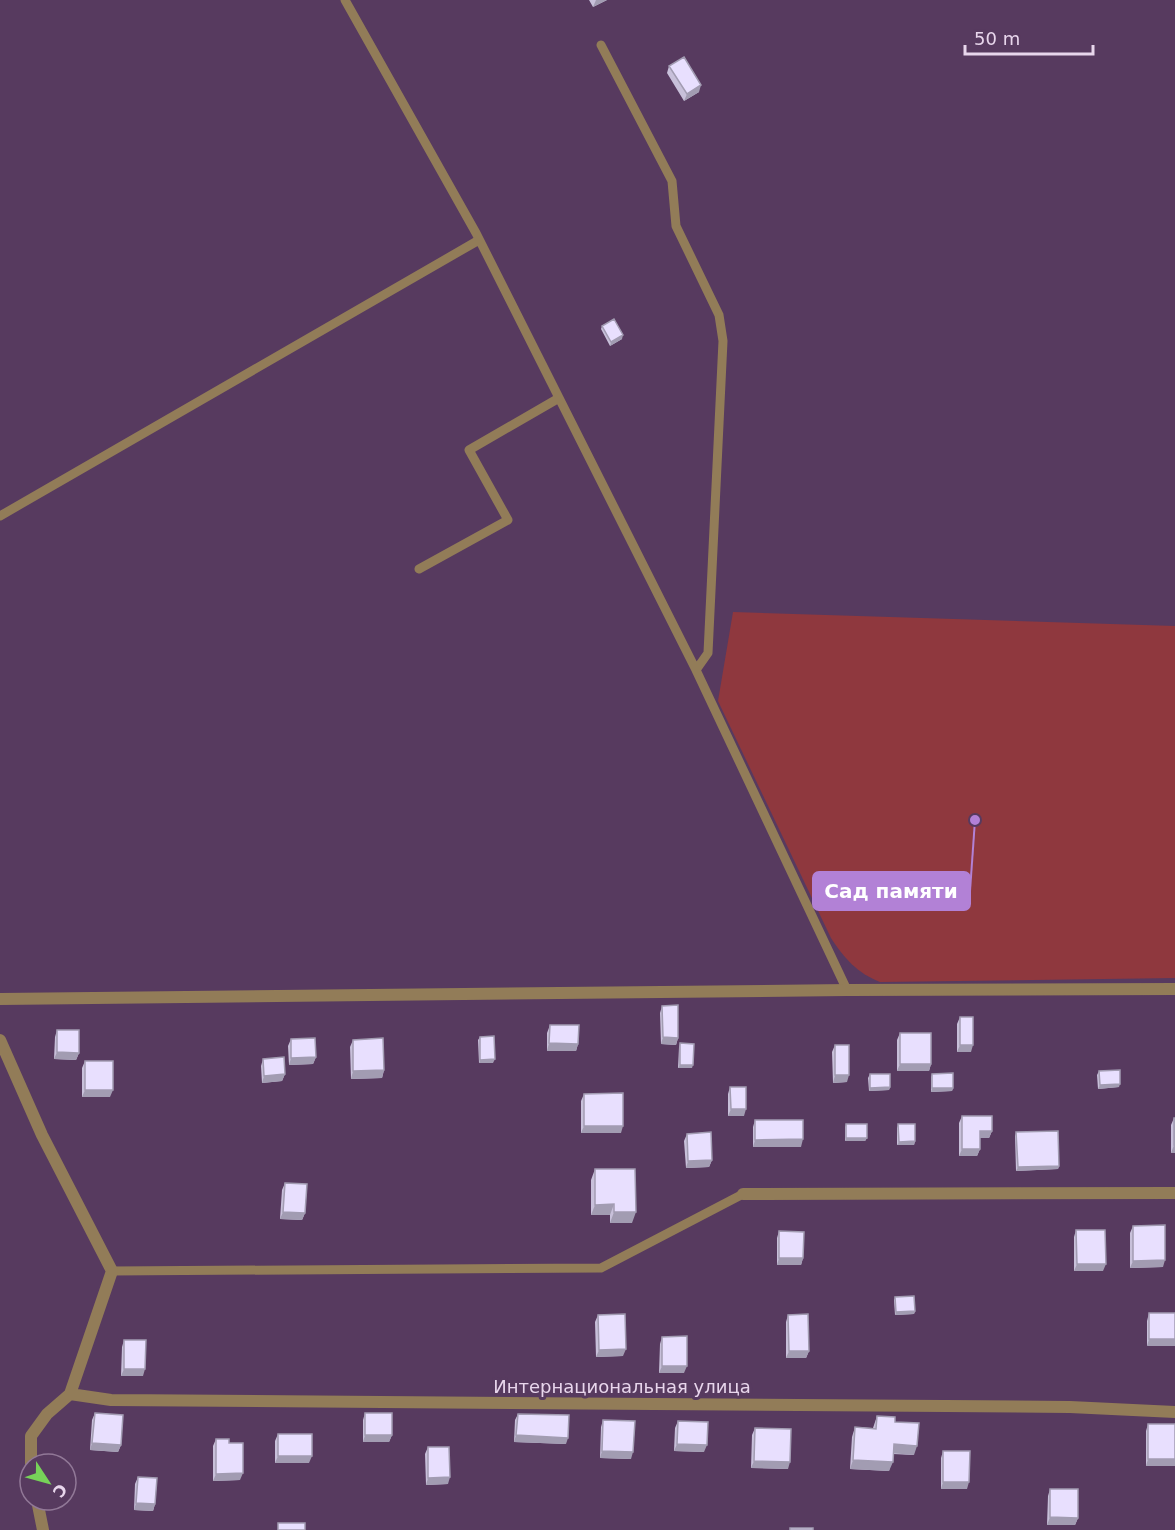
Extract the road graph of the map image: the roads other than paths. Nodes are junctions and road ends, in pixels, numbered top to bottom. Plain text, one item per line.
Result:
1 (345, 0) edge
2 (601, 45) dead end
3 (479, 240) junction
4 (559, 398) junction
5 (0, 516) edge
6 (419, 569) dead end
7 (696, 670) junction
8 (1175, 989) edge
9 (847, 990) junction
10 (0, 999) edge
11 (0, 1040) edge
12 (1175, 1193) edge
13 (743, 1194) joint
14 (112, 1271) junction
15 (70, 1394) junction
16 (1175, 1412) edge
17 (31, 1452) edge
18 (39, 1512) edge
19 (43, 1530) edge

1 - 3 lane
2 - 7 lane
3 - 4 lane
3 - 5 lane
4 - 6 lane
4 - 7 lane
7 - 9 lane
8 - 9 street
9 - 10 street
11 - 14 street
12 - 13 street
13 - 14 lane
14 - 15 street
15 - 16 street, Интернациональная улица
15 - 17 street
18 - 19 street

